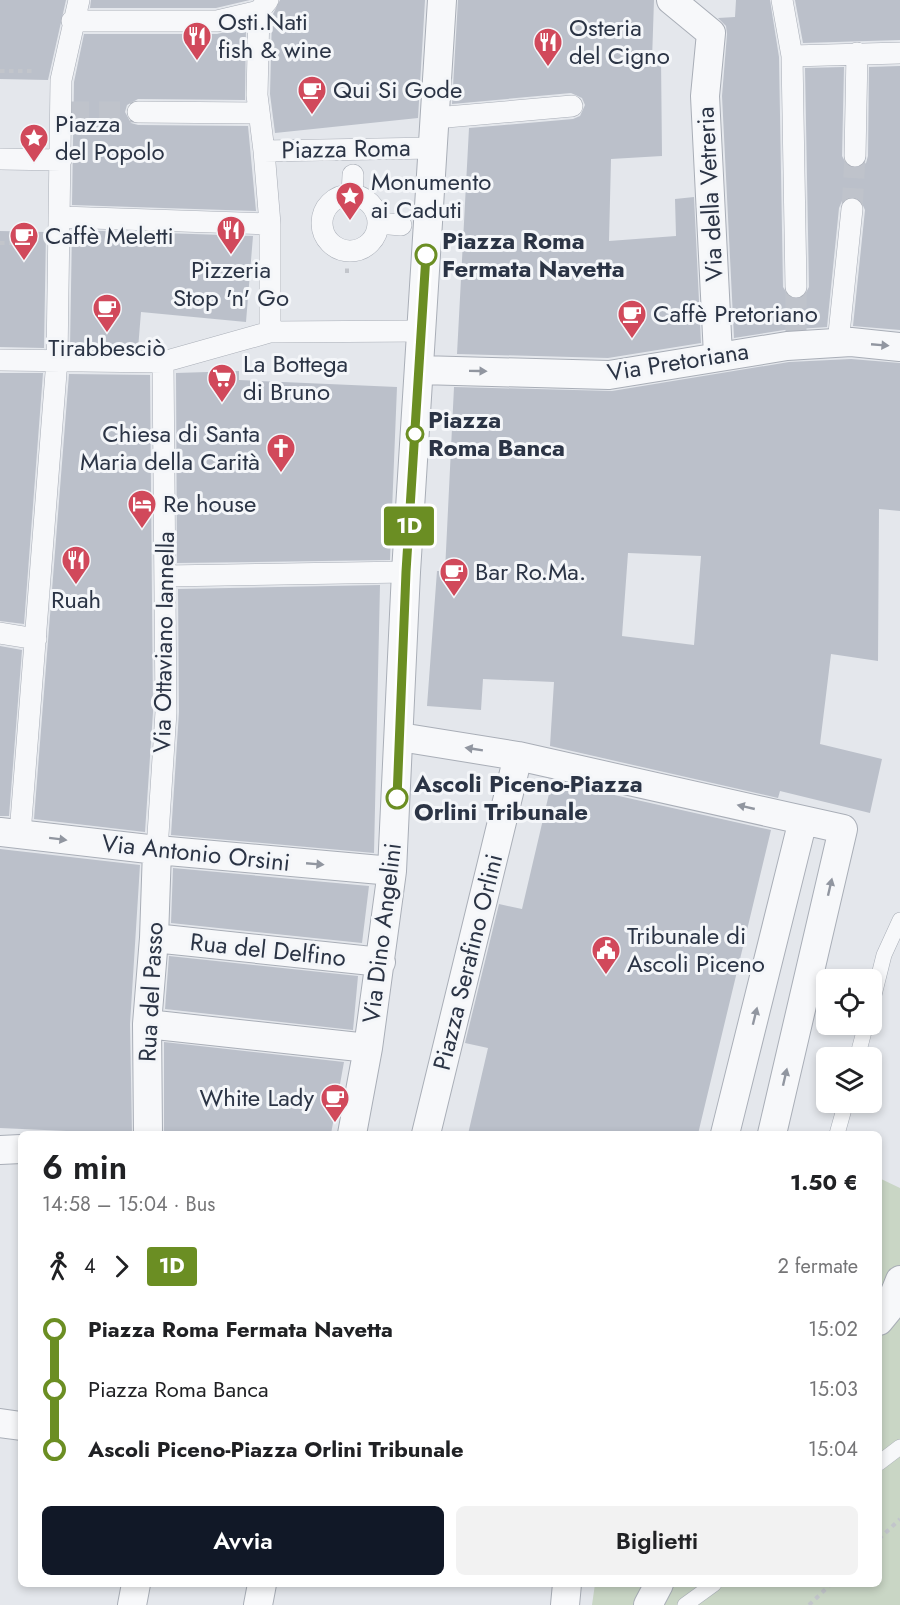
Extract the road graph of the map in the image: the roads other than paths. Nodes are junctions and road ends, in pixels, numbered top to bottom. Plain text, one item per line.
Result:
1 (79, 0) edge
2 (442, 0) edge
3 (671, 0) edge
4 (782, 0) edge
5 (263, 5) edge
6 (72, 21) junction
7 (858, 53) junction
8 (900, 53) edge
9 (792, 56) junction
10 (572, 106) dead end
11 (138, 112) tunnel mouth
12 (259, 112) junction
13 (435, 118) junction
14 (434, 148) junction
15 (264, 151) junction
16 (855, 156) tunnel mouth
17 (0, 159) edge
18 (61, 160) junction
19 (852, 209) tunnel mouth
20 (378, 223) junction
21 (270, 224) junction
22 (61, 225) junction
23 (401, 225) dead end
24 (796, 287) tunnel mouth
25 (270, 332) junction
26 (422, 332) junction
27 (838, 343) junction
28 (900, 347) edge
29 (718, 355) junction
30 (0, 360) edge
31 (57, 360) junction
32 (163, 362) junction
33 (420, 370) junction
34 (406, 572) junction
35 (166, 576) junction
36 (0, 633) edge
37 (36, 639) junction
38 (400, 737) junction
39 (518, 756) junction
40 (804, 820) junction
41 (10, 833) edge
42 (157, 850) junction
43 (392, 871) junction
44 (900, 920) edge
45 (154, 939) junction
46 (381, 962) junction
47 (880, 969) edge
48 (147, 1024) junction
49 (368, 1048) junction
50 (843, 1113) edge
51 (148, 1131) edge
52 (353, 1131) edge
53 (427, 1131) edge
54 (726, 1131) edge
55 (773, 1131) edge
56 (838, 1131) edge
57 (18, 1149) edge
58 (0, 1150) edge
59 (900, 1280) edge
60 (882, 1317) edge
61 (0, 1423) edge
62 (18, 1426) edge
63 (900, 1447) edge
64 (882, 1461) edge
65 (135, 1587) edge
66 (261, 1587) edge
67 (567, 1587) edge
68 (657, 1587) edge
69 (710, 1587) edge
70 (132, 1605) edge
71 (258, 1605) edge
72 (565, 1605) edge
73 (648, 1605) edge
74 (686, 1605) edge

1 - 6 street
2 - 13 street
3 - 29 street, Via della Vetreria
4 - 9 street
5 - 6 street
5 - 12 street
6 - 18 street
7 - 8 street
7 - 9 street
7 - 16 street
9 - 24 street
10 - 13 street
11 - 12 street
12 - 15 street
13 - 14 street
14 - 15 street, Piazza Roma
14 - 26 street, Piazza Roma
15 - 21 street, Piazza Roma
17 - 18 street
18 - 22 street
19 - 27 street
20 - 20 street, Piazza Roma
20 - 23 street
21 - 22 street
21 - 25 street, Piazza Roma
22 - 31 street
25 - 26 street
25 - 32 street
26 - 33 street, Piazza Roma
27 -> 28 street, Via Pretoriana
27 - 29 street, Via Pretoriana
33 -> 29 street, Via Pretoriana
30 - 31 street
31 - 32 street
31 - 37 street
32 - 35 street, Via Ottaviano Iannella
33 - 34 street, Via Dino Angelini
34 - 35 street
34 - 38 street, Via Dino Angelini
35 - 42 street, Via Ottaviano Iannella
36 - 37 street
37 - 41 street
39 -> 38 street
38 - 43 street, Via Dino Angelini
40 -> 39 street
39 - 53 street, Piazza Serafino Orlini
54 -> 40 street
55 -> 40 street
41 -> 42 street, Via Antonio Orsini
42 -> 43 street, Via Antonio Orsini
42 - 45 street, Rua del Passo
43 - 46 street, Via Dino Angelini
44 - 47 lane
45 - 46 street, Rua del Delfino
45 - 48 street, Rua del Passo
46 - 49 street, Via Dino Angelini
48 - 49 street
48 - 51 street, Rua del Passo
49 - 52 street, Via Dino Angelini
50 - 56 lane
57 - 58 street
59 - 60 street
61 - 62 street
63 - 64 lane
65 - 70 street
66 - 71 street
67 - 72 street
68 - 73 street
69 - 74 lane

